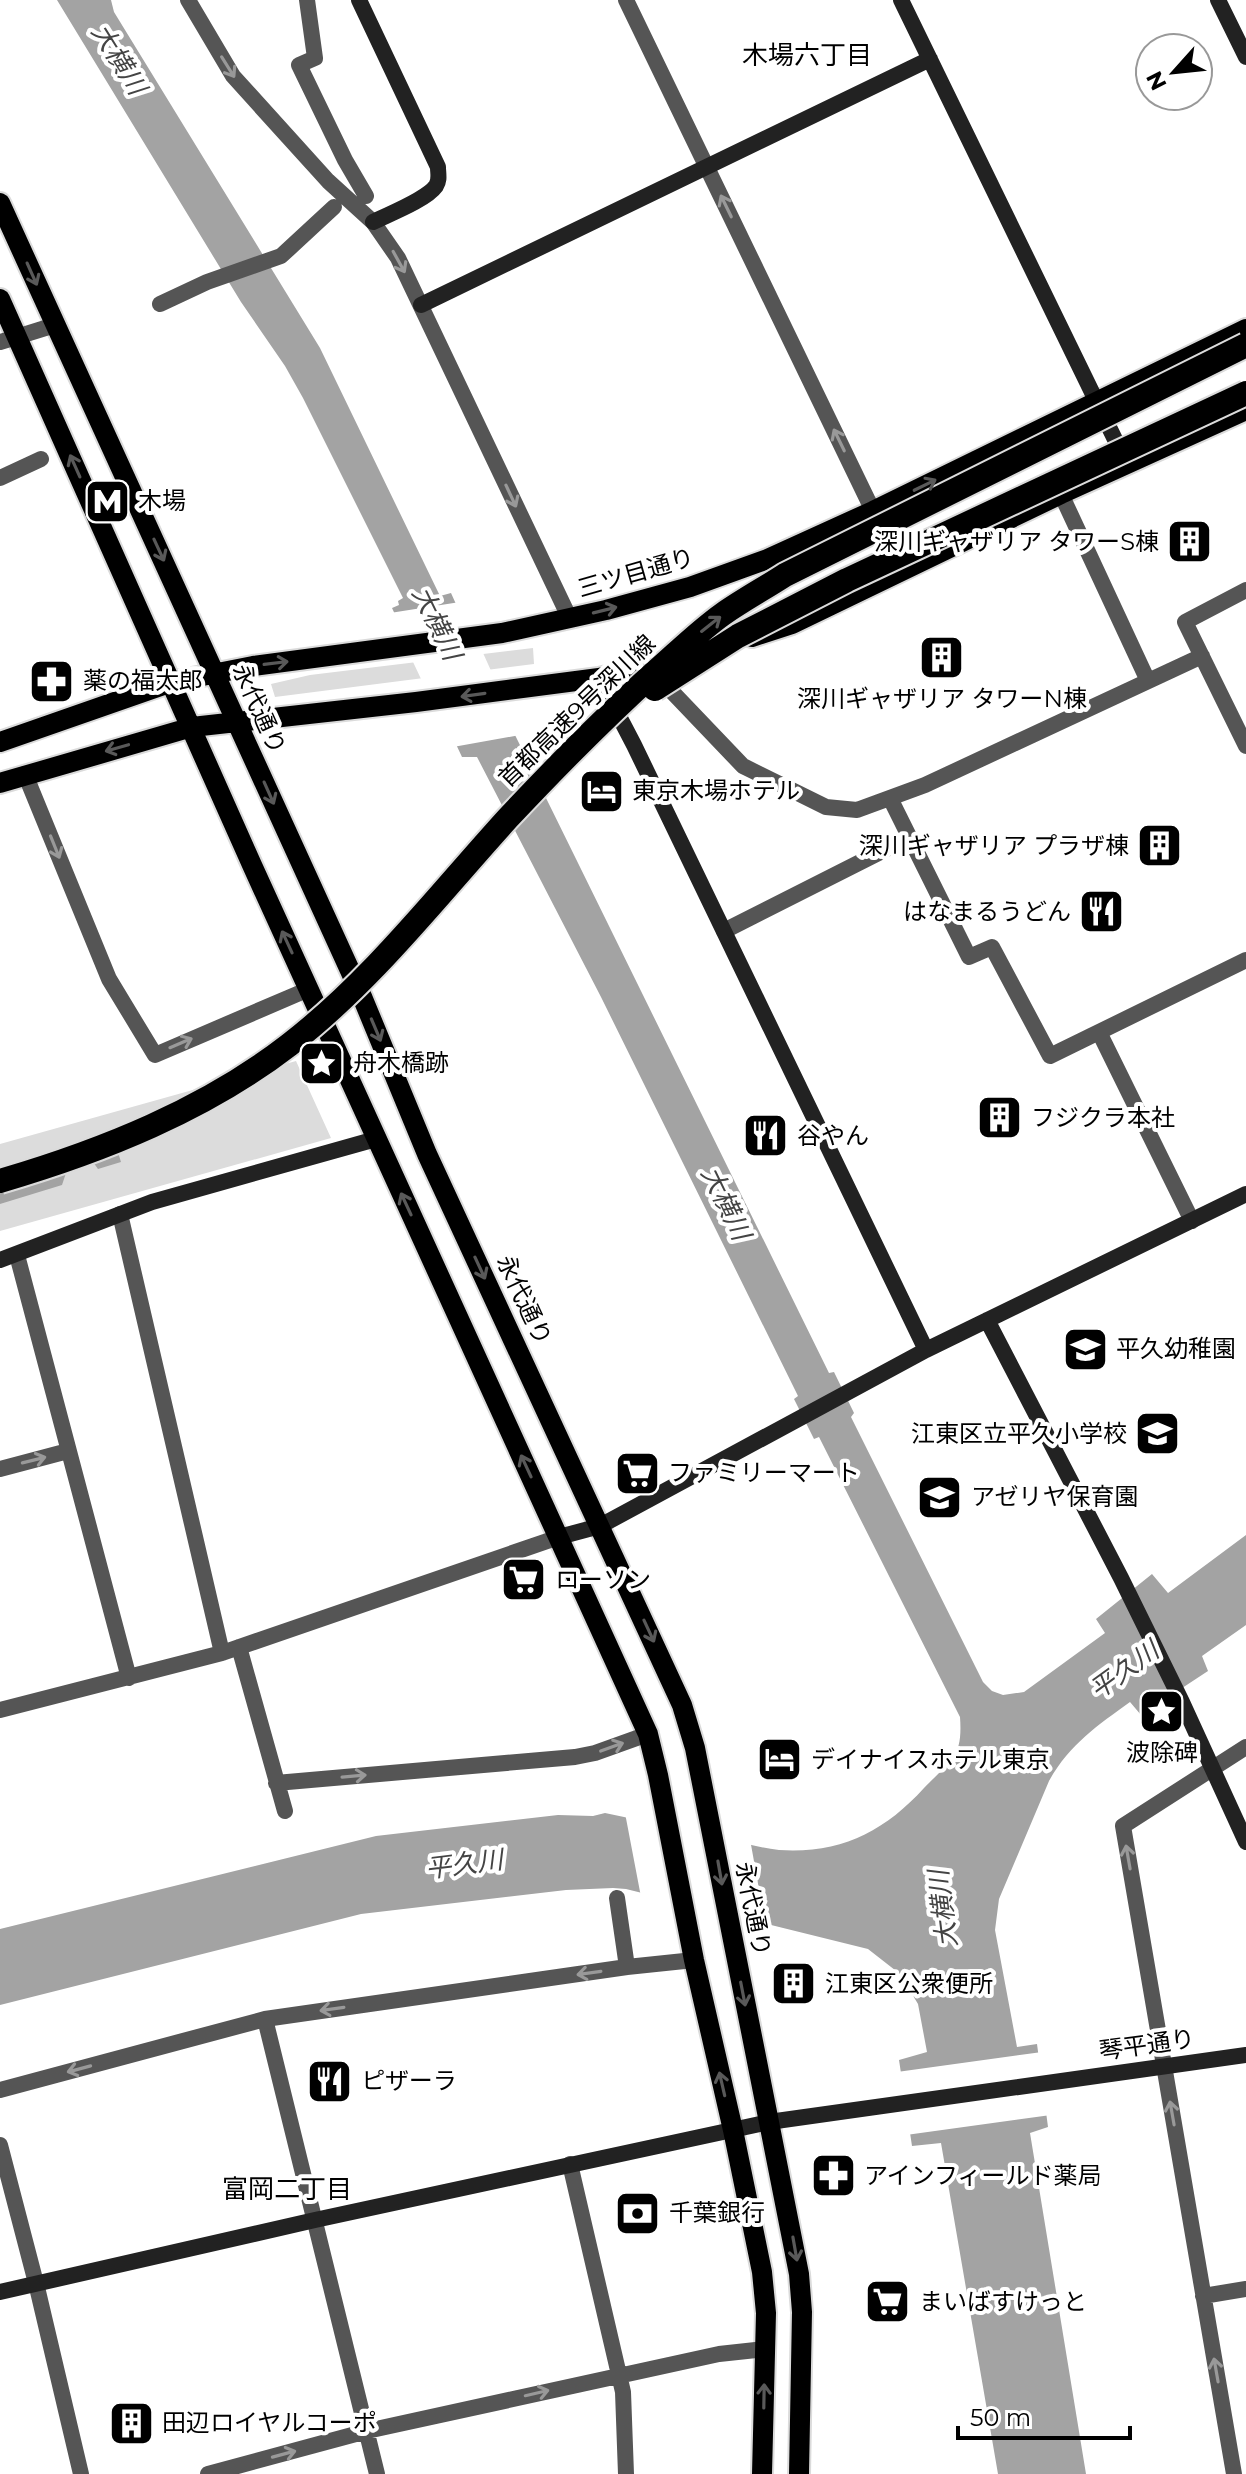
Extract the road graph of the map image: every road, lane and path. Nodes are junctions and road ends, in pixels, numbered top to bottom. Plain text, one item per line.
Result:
1 (188, 0) edge
2 (307, 0) edge
3 (359, 0) edge
4 (626, 0) edge
5 (901, 0) edge
6 (1218, 0) edge
7 (1246, 57) edge
8 (930, 59) junction
9 (708, 168) junction
10 (366, 196) dead end
11 (0, 203) edge
12 (334, 207) dead end
13 (373, 222) junction
14 (0, 299) edge
15 (160, 304) dead end
16 (421, 305) junction
17 (55, 325) junction
18 (1246, 329) edge
19 (8, 339) edge
20 (1246, 345) edge
21 (1246, 393) edge
22 (1096, 403) junction
23 (1246, 410) edge
24 (41, 459) dead end
25 (1127, 465) junction
26 (0, 478) edge
27 (1061, 494) junction
28 (873, 511) junction
29 (1246, 590) edge
30 (570, 619) junction
31 (1202, 656) junction
32 (648, 667) junction
33 (214, 673) junction
34 (599, 678) junction
35 (1148, 681) junction
36 (172, 682) junction
37 (236, 723) junction
38 (192, 727) junction
39 (1, 738) edge
40 (1246, 746) edge
41 (25, 774) junction
42 (0, 783) edge
43 (890, 798) junction
44 (910, 837) junction
45 (724, 931) junction
46 (1246, 960) edge
47 (309, 989) junction
48 (1099, 1032) junction
49 (376, 1139) junction
50 (0, 1181) edge
51 (1246, 1194) edge
52 (120, 1214) junction
53 (1192, 1221) junction
54 (8, 1258) edge
55 (987, 1320) junction
56 (926, 1350) junction
57 (68, 1451) junction
58 (0, 1469) edge
59 (600, 1526) junction
60 (559, 1537) junction
61 (239, 1647) junction
62 (222, 1653) junction
63 (129, 1678) junction
64 (0, 1710) edge
65 (648, 1734) junction
66 (1246, 1747) edge
67 (1212, 1770) junction
68 (276, 1783) junction
69 (285, 1811) dead end
70 (1246, 1842) edge
71 (617, 1898) dead end
72 (694, 1960) junction
73 (627, 1967) junction
74 (265, 2019) junction
75 (1246, 2055) edge
76 (1164, 2066) junction
77 (0, 2090) edge
78 (769, 2122) junction
79 (733, 2130) junction
80 (0, 2145) edge
81 (570, 2164) junction
82 (315, 2220) junction
83 (36, 2283) junction
84 (1246, 2289) edge
85 (0, 2292) edge
86 (1203, 2296) junction
87 (765, 2349) junction
88 (620, 2375) junction
89 (367, 2431) junction
90 (81, 2474) edge
91 (208, 2474) edge
92 (377, 2474) edge
93 (626, 2474) edge
94 (762, 2474) edge
95 (799, 2474) edge
96 (1234, 2474) edge

1 -> 13 street
2 - 10 street
3 - 13 street
4 - 9 street
5 - 8 street
6 - 7 street
8 - 9 street
8 - 22 street
9 - 16 street
28 -> 9 street
11 -> 17 main road, 永代通り
12 - 15 street
13 -> 16 street
14 - 19 main road
16 -> 30 street
17 - 19 street
17 -> 33 main road, 永代通り
18 - 22 main road, 三ツ目通り
36 -> 19 main road
50 -> 20 highway, 首都高速9号深川線, bridge
21 - 50 highway, 首都高速9号深川線, bridge
22 - 25 street
28 -> 22 main road, 三ツ目通り
23 - 25 main road
24 - 26 street
25 - 27 main road
27 - 32 main road
27 - 35 street
30 -> 28 main road, 三ツ目通り
29 - 31 street
33 -> 30 main road, 三ツ目通り
31 - 35 street
31 - 40 street
32 - 34 main road
32 - 43 street
33 - 36 main road, 三ツ目通り
33 - 37 main road, 永代通り
34 -> 37 main road
34 - 45 street
35 - 43 street
36 - 38 main road
36 - 39 main road, 三ツ目通り
37 - 38 main road
37 -> 59 main road, 永代通り
38 -> 41 main road
47 -> 38 main road
41 - 42 main road
41 -> 47 street
43 - 44 street
44 - 45 street
44 - 48 street
45 - 56 street
46 - 48 street
47 - 49 main road
48 - 53 street
49 - 52 street
60 -> 49 main road
51 - 53 street
52 - 54 street
52 - 62 street
53 - 55 street
54 - 57 street
55 - 56 street
55 - 67 street
56 - 59 street
58 -> 57 street
57 - 63 street
59 - 60 street
59 -> 78 main road, 永代通り
60 - 61 street
60 - 65 main road
61 - 62 street
61 - 68 street
62 - 63 street
63 - 64 street
68 -> 65 street
65 - 72 main road
66 - 67 street
67 - 70 street
76 -> 67 street
68 - 69 street
71 - 73 street
72 - 73 street
79 -> 72 main road
73 -> 74 street
74 -> 77 street
74 - 82 street
75 - 76 street, 琴平通り
76 - 78 street, 琴平通り
86 -> 76 street
78 - 79 street, 琴平通り
78 -> 95 main road, 永代通り
79 - 81 street, 琴平通り
79 - 87 main road
80 - 83 street
81 - 82 street, 琴平通り
81 - 88 street
82 - 83 street, 琴平通り
82 - 89 street
83 - 85 street, 琴平通り
83 - 90 street
84 - 86 street
96 -> 86 street
87 - 88 street
94 -> 87 main road
89 -> 88 street
88 - 93 street
91 -> 89 street
89 - 92 street

